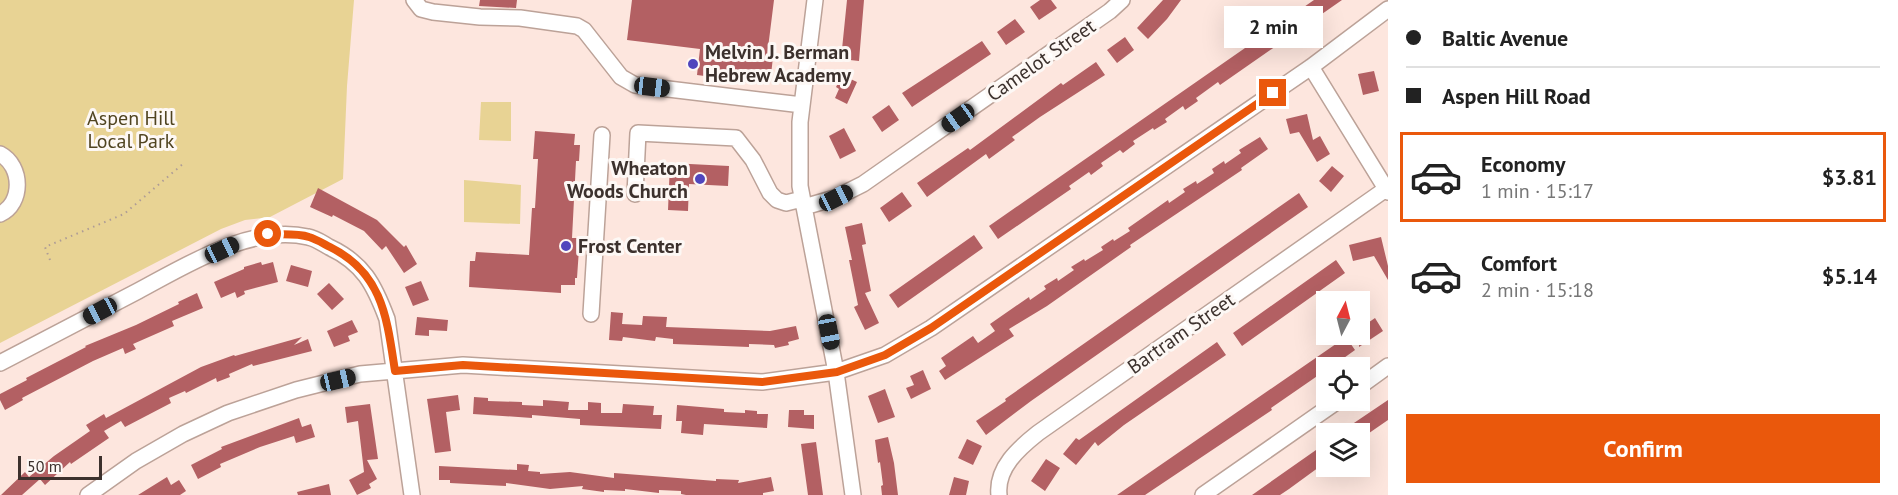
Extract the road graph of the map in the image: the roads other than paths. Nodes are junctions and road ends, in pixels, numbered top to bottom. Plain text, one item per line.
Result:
1 (414, 0) edge
2 (815, 0) edge
3 (1122, 0) edge
4 (1388, 9) edge
5 (1311, 67) junction
6 (802, 105) junction
7 (602, 135) dead end
8 (0, 153) edge
9 (1387, 191) edge
10 (635, 194) dead end
11 (803, 203) junction
12 (0, 214) edge
13 (591, 314) dead end
14 (0, 363) edge
15 (1388, 366) edge
16 (395, 371) junction
17 (837, 372) junction
18 (1370, 379) edge
19 (1323, 411) edge
20 (88, 495) edge
21 (412, 495) edge
22 (852, 495) edge
23 (999, 495) edge
24 (1203, 495) edge

1 - 6 street
2 - 6 street
3 - 11 street, Camelot Street
4 - 5 street
5 - 9 street
5 - 17 street
6 - 11 street
7 - 13 street
8 - 12 street
9 - 23 street, Bartram Street
10 - 11 street
11 - 17 street
14 - 16 street
15 - 18 street
16 - 17 street
16 - 20 street
16 - 21 street
17 - 22 street
19 - 24 street

